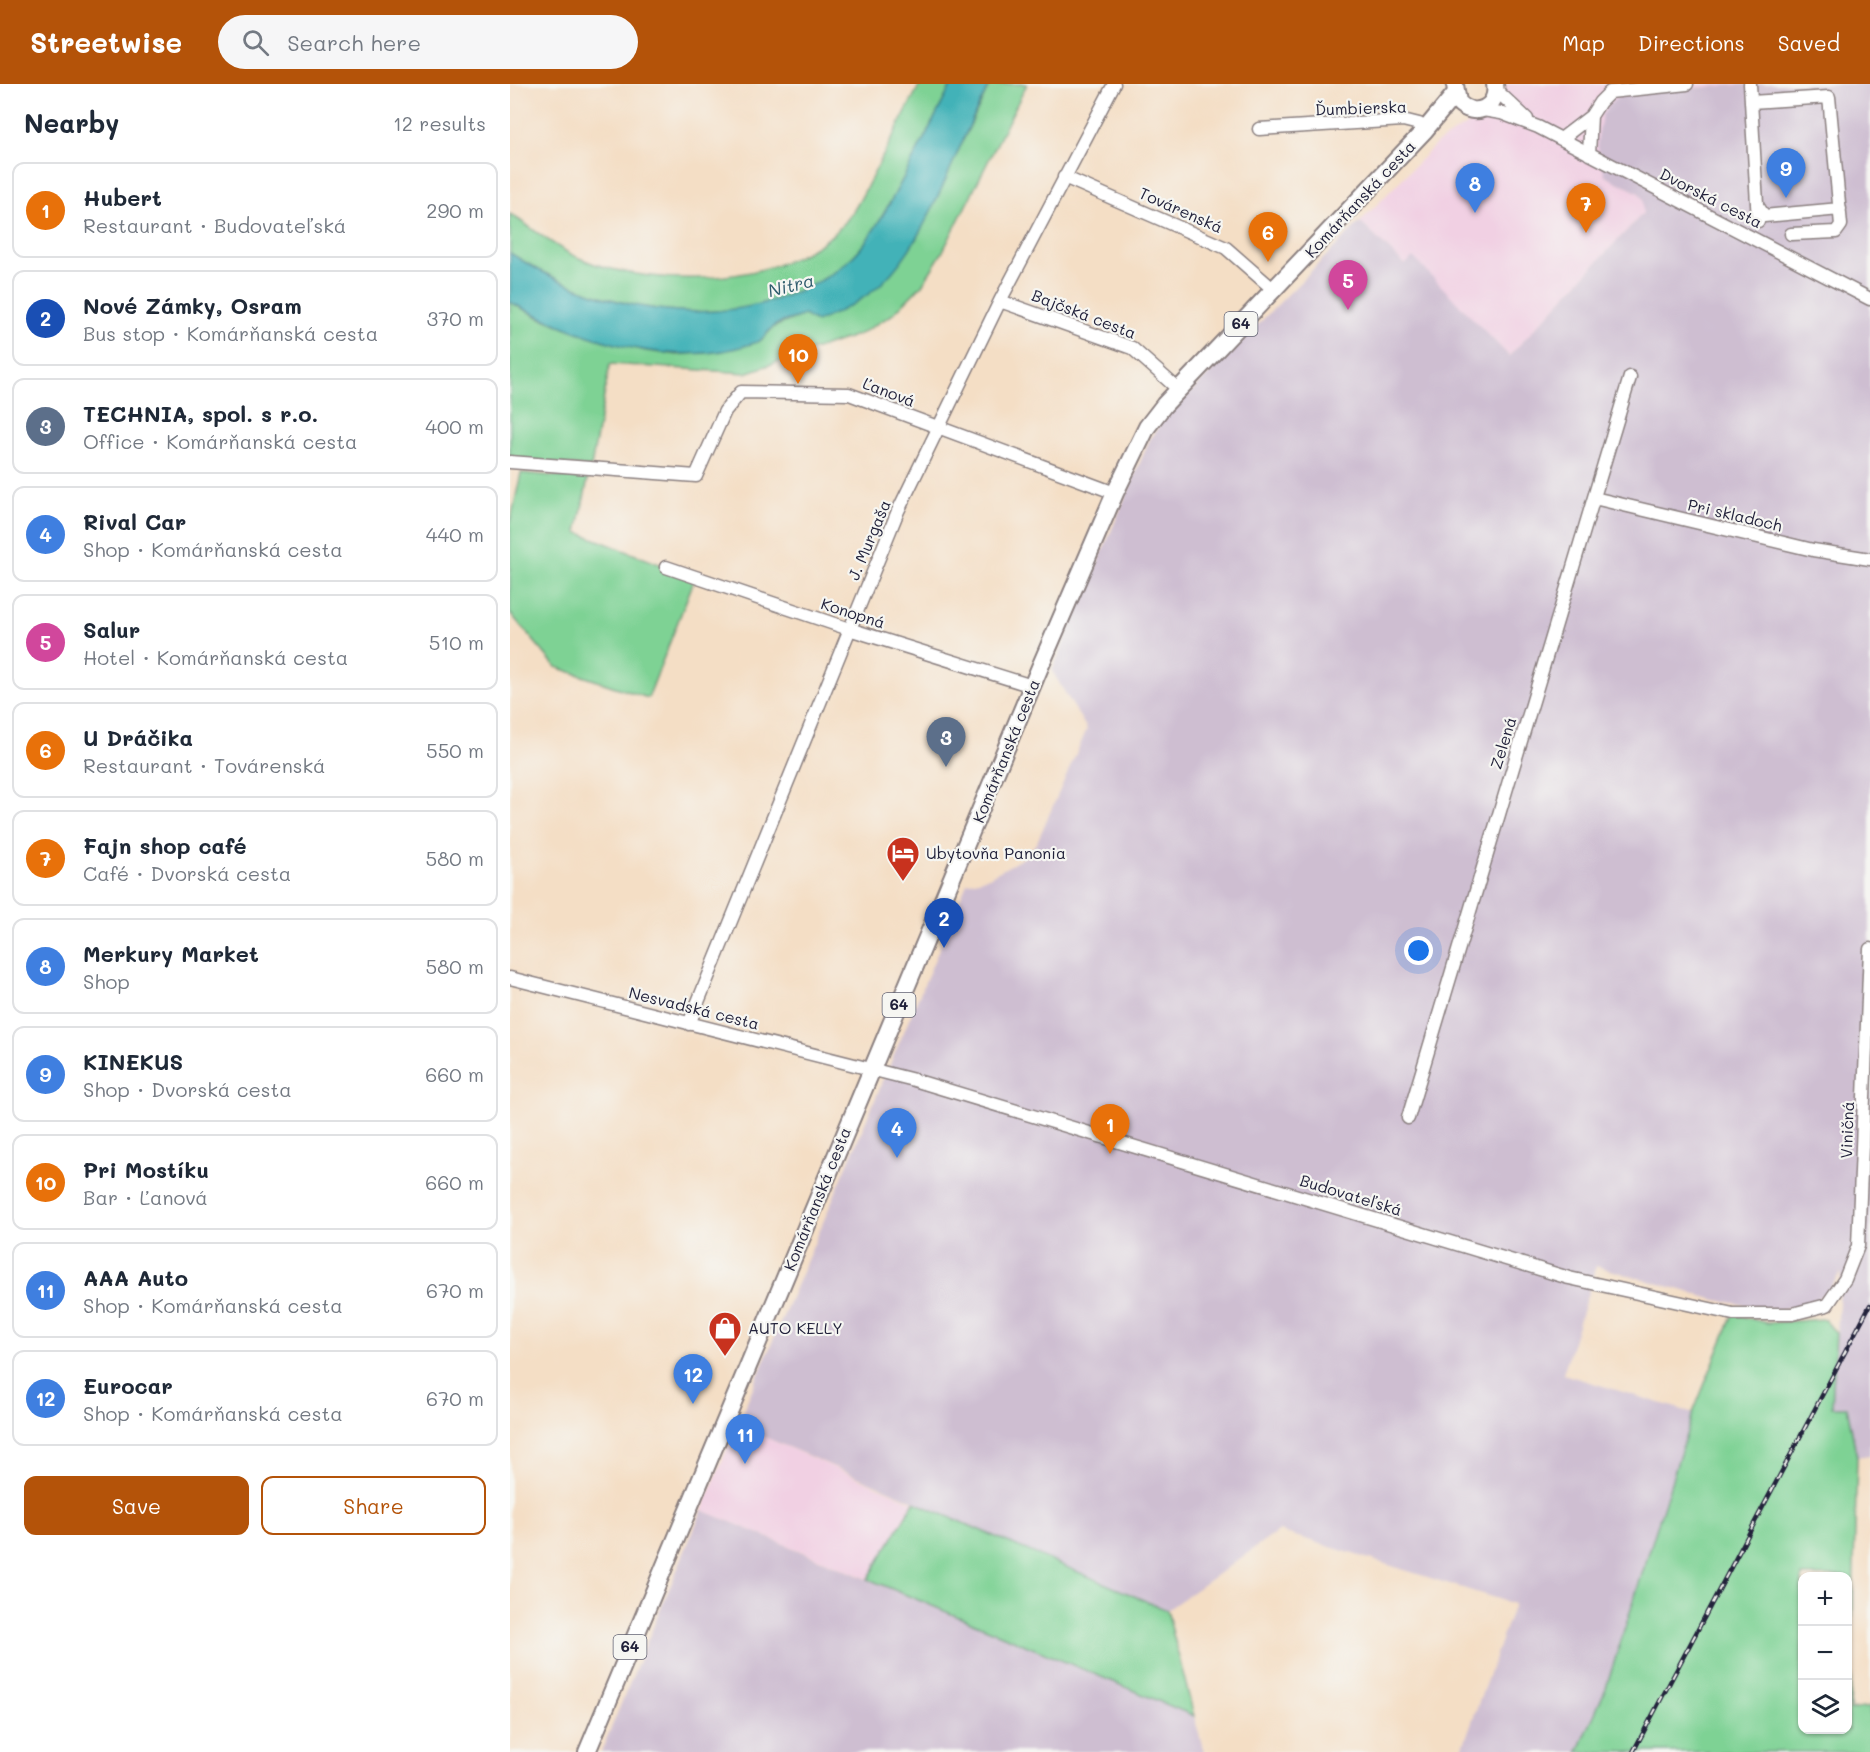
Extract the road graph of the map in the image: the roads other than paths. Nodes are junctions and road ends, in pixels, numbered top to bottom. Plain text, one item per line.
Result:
1 (1114, 84) edge
2 (1687, 84) edge
3 (1750, 84) edge
4 (1495, 87) edge
5 (1455, 89) edge
6 (1751, 102) junction
7 (1475, 110) junction
8 (1591, 116) junction
9 (1538, 127) junction
10 (1259, 129) dead end
11 (1425, 130) junction
12 (1561, 139) junction
13 (1589, 154) junction
14 (1064, 177) junction
15 (1840, 209) junction
16 (1760, 215) junction
17 (1791, 234) dead end
18 (1749, 237) junction
19 (1274, 290) junction
20 (1870, 299) edge
21 (1000, 301) junction
22 (1630, 377) dead end
23 (1179, 390) junction
24 (937, 428) junction
25 (510, 462) edge
26 (1115, 493) junction
27 (1594, 498) junction
28 (1870, 560) edge
29 (666, 567) dead end
30 (849, 629) junction
31 (1032, 686) junction
32 (1870, 949) edge
33 (510, 978) edge
34 (688, 1024) junction
35 (871, 1069) junction
36 (1408, 1118) dead end
37 (1827, 1305) joint
38 (587, 1752) edge

1 - 14 street, J. Murgaša
2 - 8 street
3 - 6 street
4 - 7 main road
4 - 9 street, Dvorská cesta
5 - 7 main road, 64
5 - 11 main road, Komárňanská cesta / 64
6 - 15 street
6 - 16 street
7 - 9 street, Dvorská cesta
7 - 11 main road, Komárňanská cesta / 64
8 - 12 street
8 - 13 street
9 - 12 street, Dvorská cesta
10 - 11 street, Ďumbierska
11 - 19 main road, Komárňanská cesta / 64
12 - 13 street, Dvorská cesta
13 - 18 street, Dvorská cesta
14 - 19 street, Továrenská
14 - 21 street, J. Murgaša
15 - 16 street
15 - 17 street
16 - 18 street
18 - 20 street, Dvorská cesta
19 - 23 main road, Komárňanská cesta / 64
21 - 23 street, Bajčská cesta
21 - 24 street, J. Murgaša
22 - 27 street, Zelená
23 - 26 main road, Komárňanská cesta / 64
24 - 25 street, Ľanová
24 - 26 street, Ľanová
24 - 30 street, J. Murgaša
26 - 31 main road, Komárňanská cesta / 64
27 - 28 street, Pri skladoch
27 - 36 street, Zelená
29 - 30 street, Konopná
30 - 31 street, Konopná
30 - 34 street, J. Murgaša
31 - 35 main road, Komárňanská cesta / 64
32 - 37 street, Viničná
33 - 34 street, Nesvadská cesta
34 - 35 street, Nesvadská cesta
35 - 37 street, Budovateľská
35 - 38 main road, Komárňanská cesta / 64

